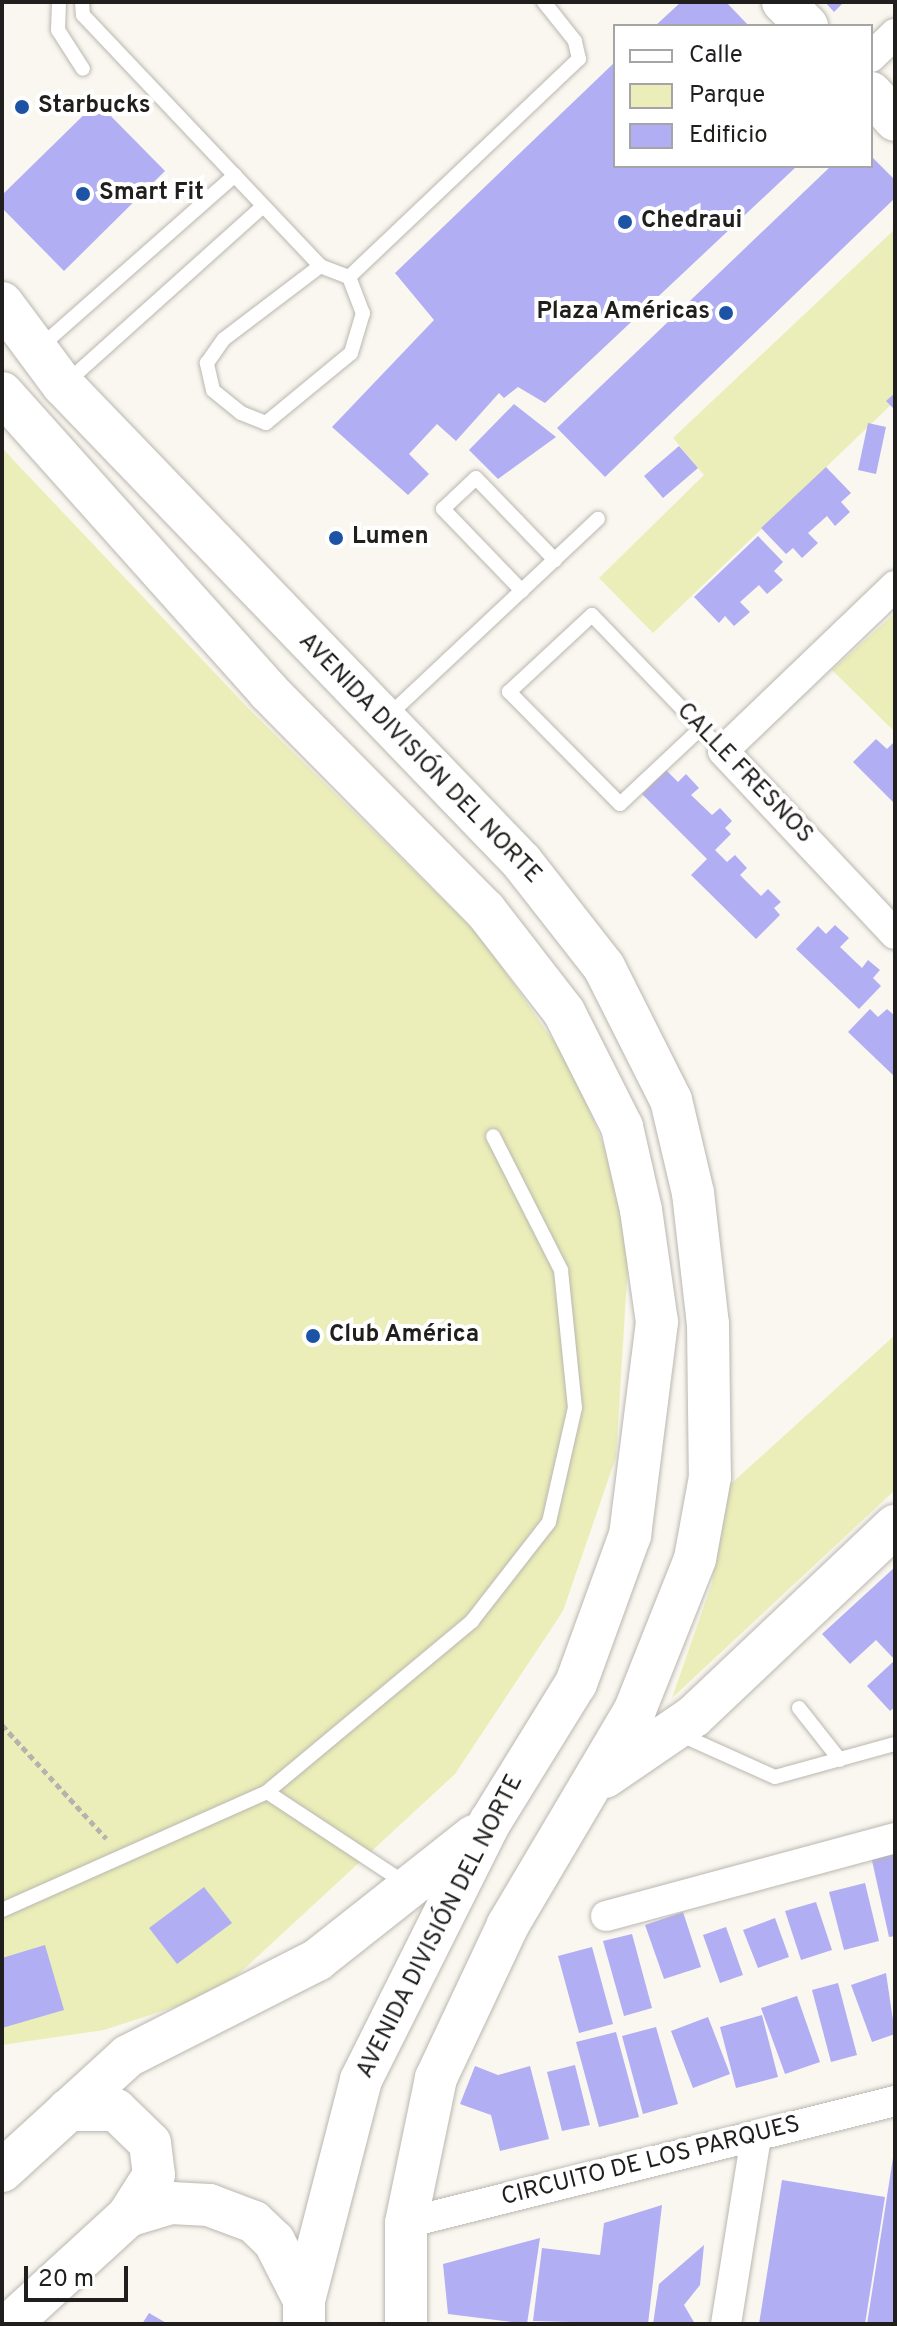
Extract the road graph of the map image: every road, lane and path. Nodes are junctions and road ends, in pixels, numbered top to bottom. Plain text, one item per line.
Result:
1 (59, 2) edge
2 (82, 2) edge
3 (544, 2) edge
4 (783, 2) edge
5 (805, 24) edge
6 (895, 34) edge
7 (873, 55) edge
8 (83, 69) dead end
9 (873, 95) edge
10 (895, 120) edge
11 (235, 175) junction
12 (263, 206) junction
13 (320, 266) junction
14 (349, 277) junction
15 (2, 303) edge
16 (34, 352) junction
17 (63, 385) junction
18 (2, 393) edge
19 (598, 519) dead end
20 (555, 560) junction
21 (895, 586) edge
22 (522, 591) junction
23 (383, 721) junction
24 (701, 728) junction
25 (723, 751) junction
26 (895, 934) edge
27 (493, 1136) dead end
28 (895, 1526) edge
29 (799, 1708) dead end
30 (654, 1721) junction
31 (2, 1725) edge
32 (895, 1744) edge
33 (840, 1760) junction
34 (267, 1792) junction
35 (490, 1822) junction
36 (895, 1838) edge
37 (123, 1856) junction
38 (413, 1889) junction
39 (2, 1910) edge
40 (606, 1916) dead end
41 (895, 2101) edge
42 (68, 2110) junction
43 (756, 2136) junction
44 (2, 2171) edge
45 (128, 2216) junction
46 (406, 2223) junction
47 (304, 2312) edge
48 (10, 2324) edge
49 (406, 2324) edge
50 (726, 2324) edge

1 - 8 lane
2 - 11 lane
3 - 14 lane
4 - 5 main road
6 - 7 street
9 - 10 main road
11 - 12 lane
11 - 16 lane
12 - 13 lane
12 - 17 lane
13 - 14 lane
13 - 14 lane
15 - 16 main road, AVENIDA DIVISIÓN DEL NORTE
16 - 17 main road, AVENIDA DIVISIÓN DEL NORTE
17 - 23 main road, AVENIDA DIVISIÓN DEL NORTE
18 - 35 main road, AVENIDA DIVISIÓN DEL NORTE
19 - 20 lane
20 - 22 lane
20 - 22 lane
21 - 25 street
22 - 23 lane
23 - 30 main road, AVENIDA DIVISIÓN DEL NORTE
24 - 24 lane, CALLE FRESNOS
24 - 25 lane, CALLE FRESNOS
25 - 26 street, CALLE FRESNOS
27 - 34 lane
28 - 30 main road
29 - 33 lane
30 - 33 lane
30 - 46 main road
31 - 37 path
32 - 33 lane
34 - 37 lane
34 - 38 lane
35 - 38 main road
35 - 47 main road, AVENIDA DIVISIÓN DEL NORTE
36 - 40 street
37 - 39 lane
38 - 42 main road
41 - 43 street, CIRCUITO DE LOS PARQUES
42 - 44 main road
42 - 45 main road
43 - 46 street, CIRCUITO DE LOS PARQUES
43 - 50 street
45 - 47 main road
45 - 48 main road
46 - 49 main road

